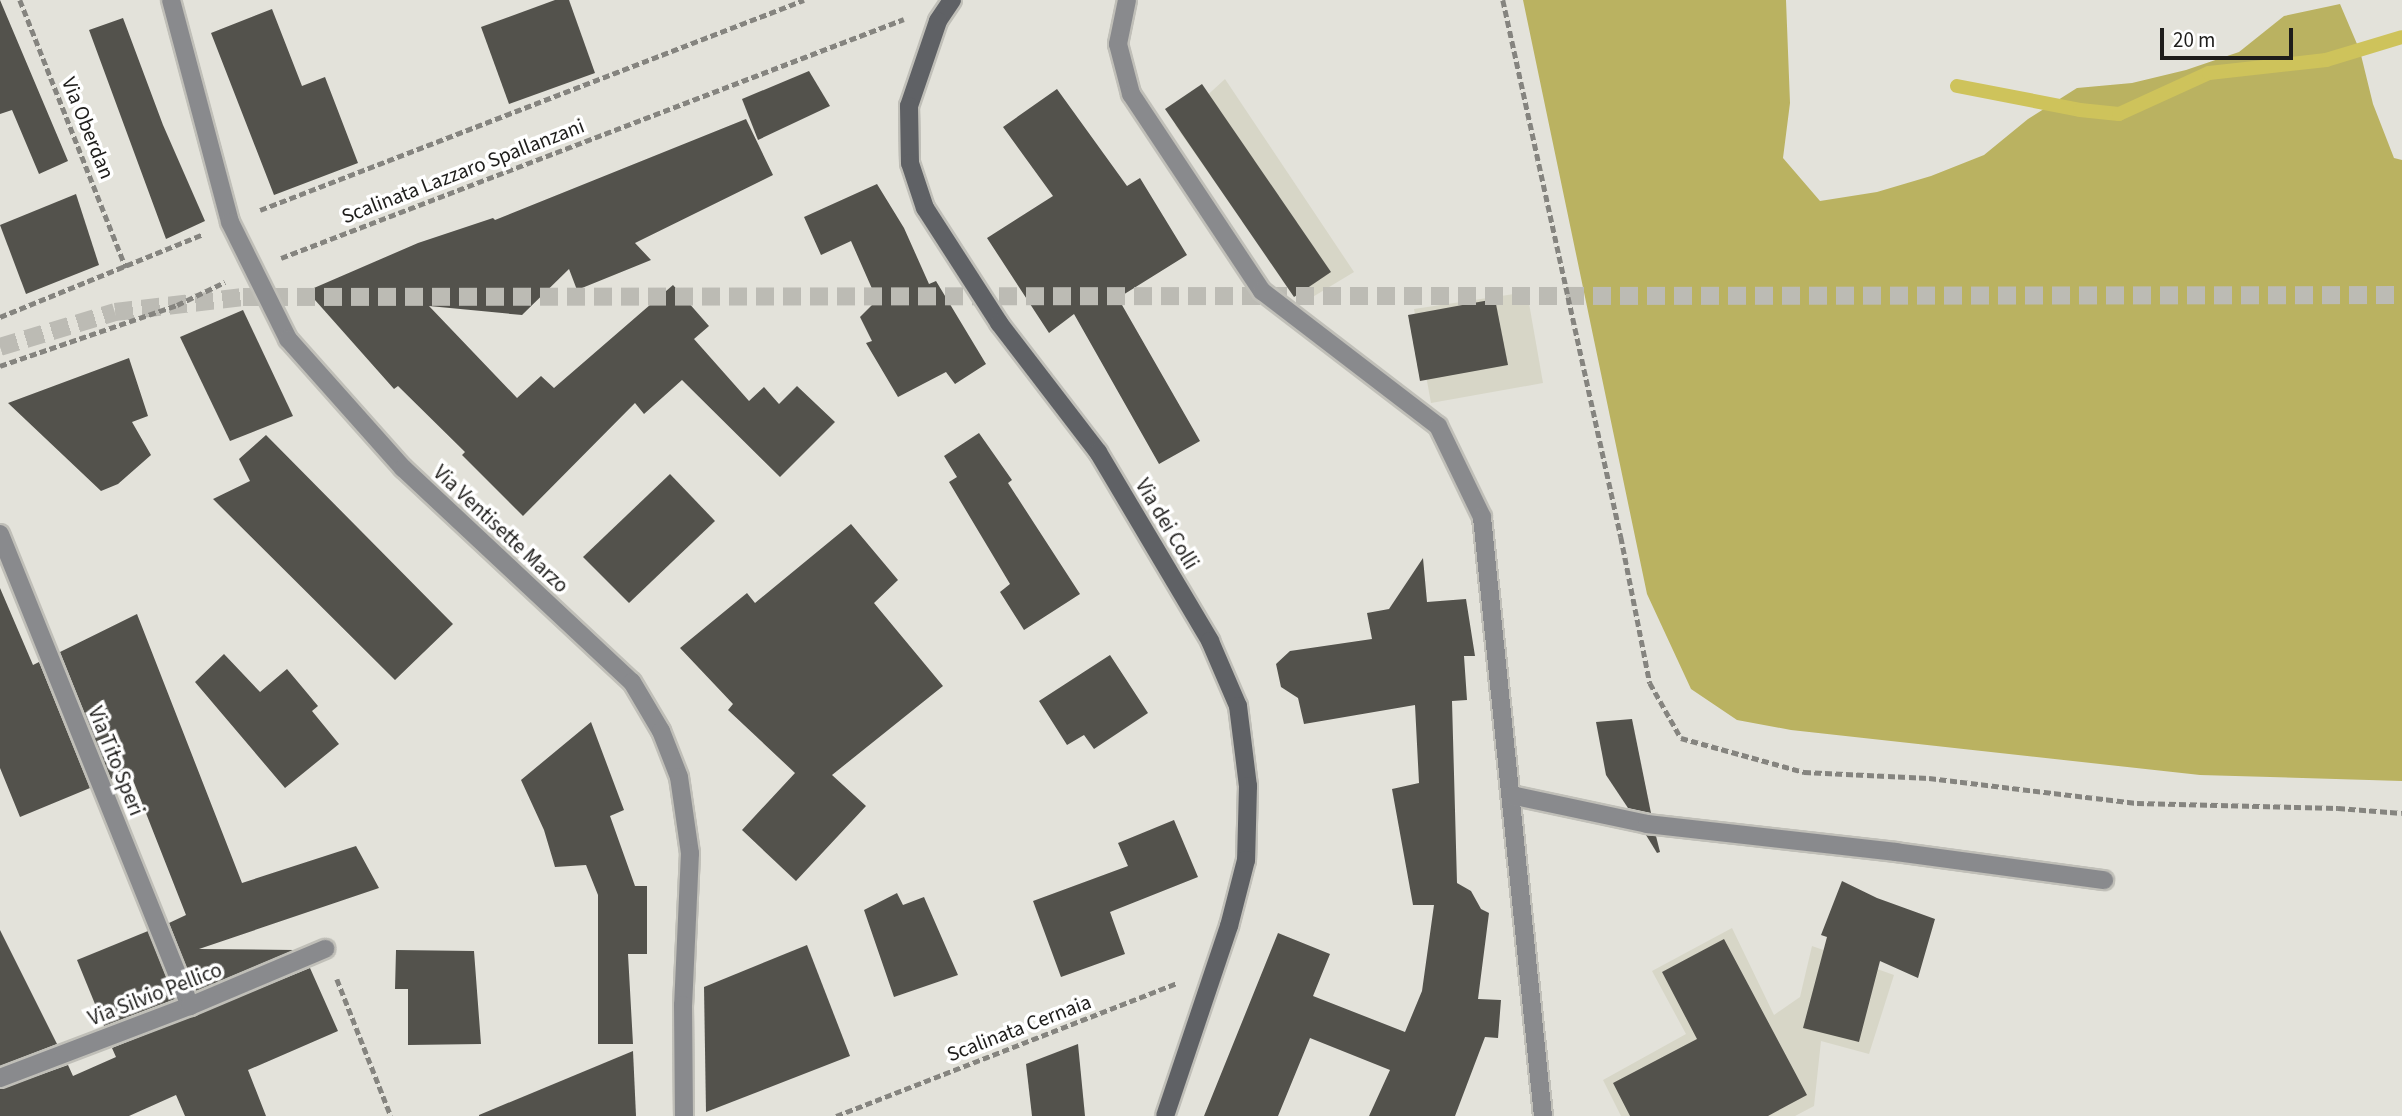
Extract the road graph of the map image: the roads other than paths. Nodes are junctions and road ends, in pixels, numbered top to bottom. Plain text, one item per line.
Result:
1 (170, 0) edge
2 (952, 0) edge
3 (1127, 0) edge
4 (0, 534) edge
5 (1511, 795) junction
6 (2104, 880) dead end
7 (325, 949) road end
8 (190, 1006) junction
9 (0, 1078) edge
10 (684, 1116) edge
11 (1165, 1116) edge
12 (1543, 1116) edge

1 - 10 street, Via Ventisette Marzo
2 - 11 street, Via dei Colli
3 - 5 street
4 - 8 street, Via Tito Speri
5 - 6 street
5 - 12 street
7 - 8 street, Via Silvio Pellico
8 - 9 street, Via Silvio Pellico

